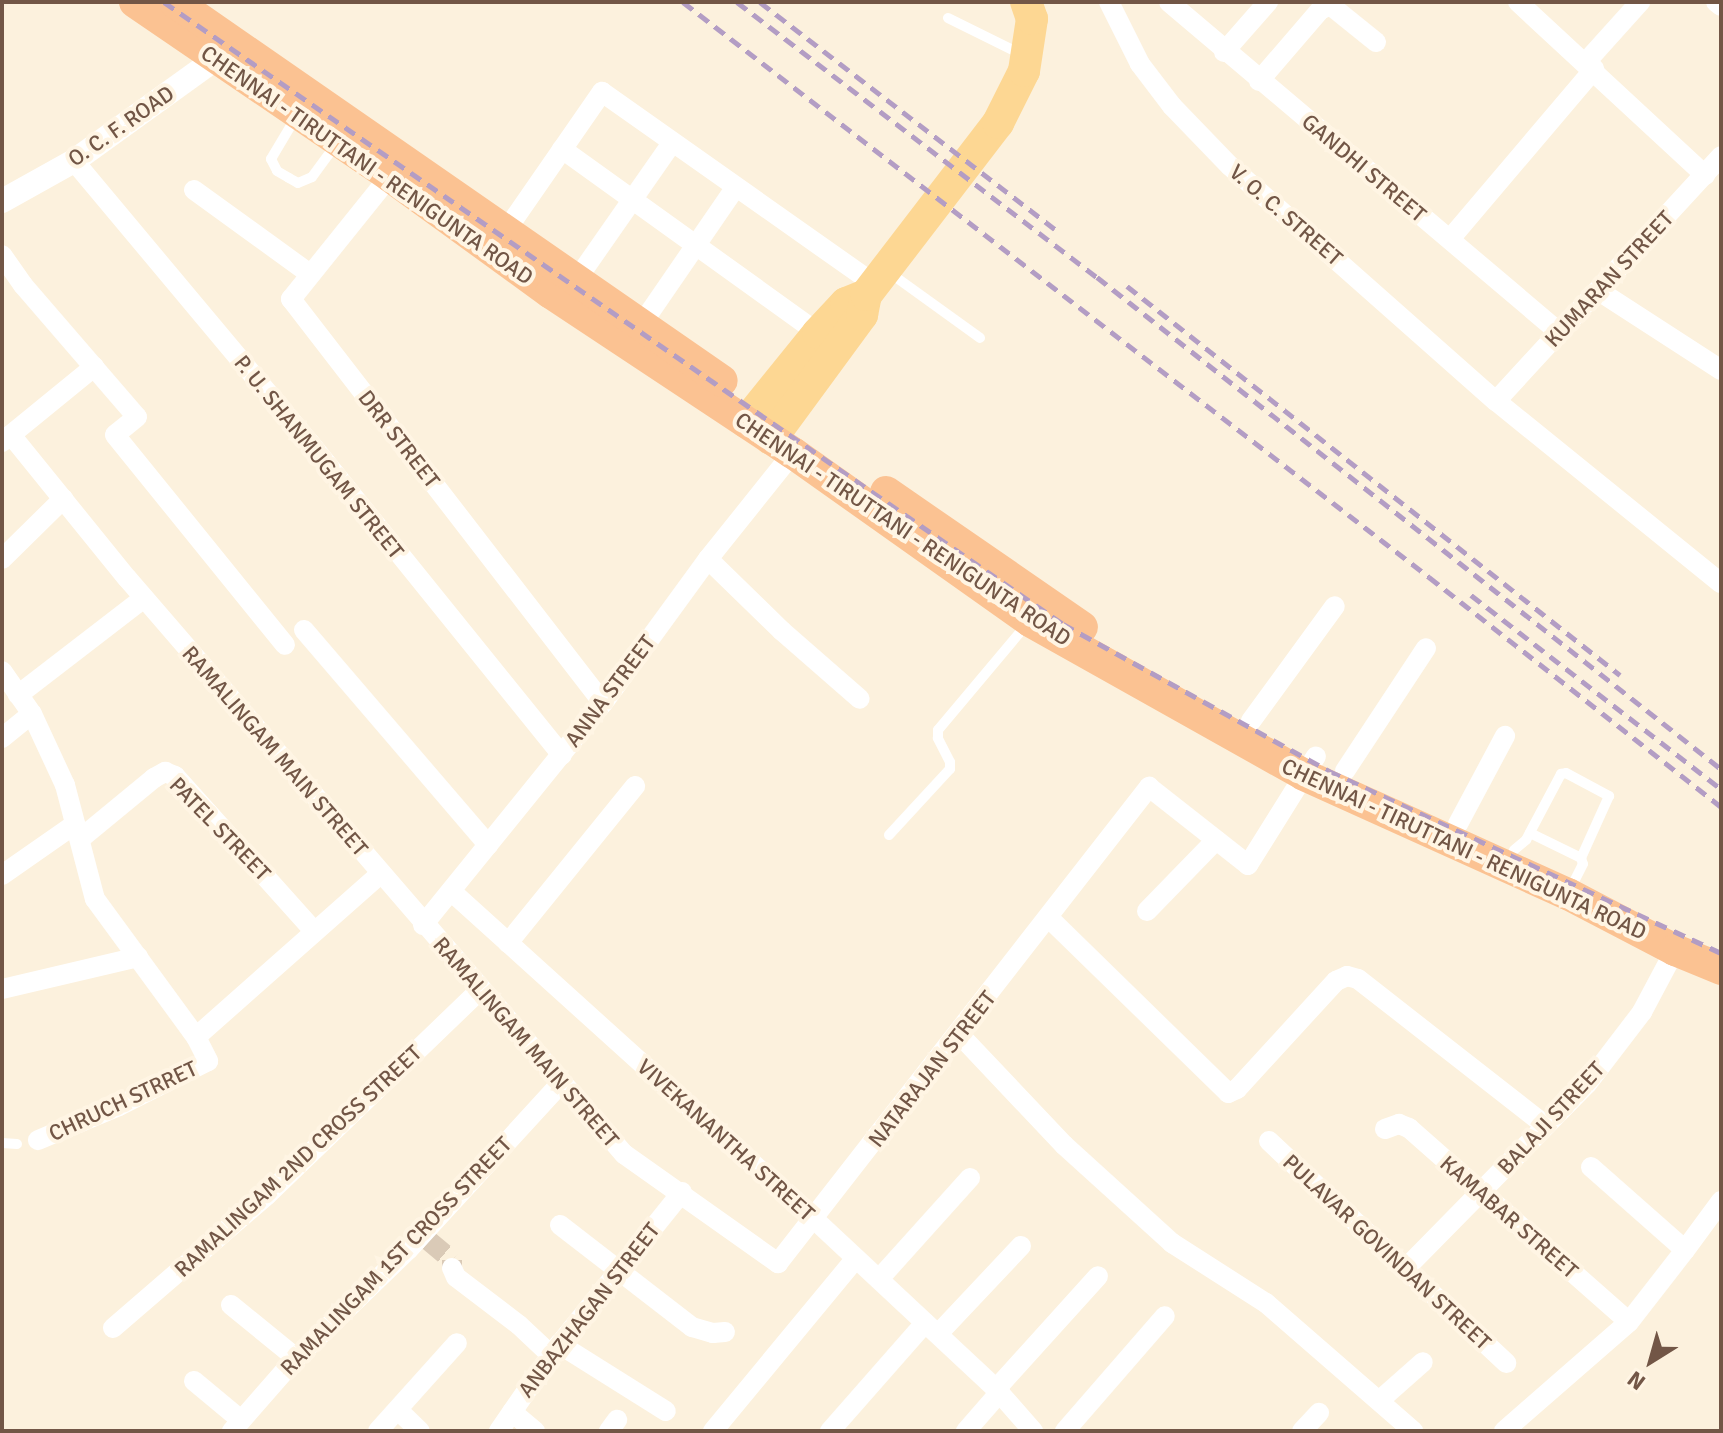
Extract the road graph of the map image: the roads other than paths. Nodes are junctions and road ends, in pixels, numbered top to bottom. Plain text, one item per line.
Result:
1 (135, 2) edge
2 (175, 2) edge
3 (1109, 2) edge
4 (1169, 2) edge
5 (1268, 2) edge
6 (1518, 2) edge
7 (1640, 2) edge
8 (1034, 8) edge
9 (948, 18) dead end
10 (1376, 42) dead end
11 (225, 52) junction
12 (1224, 52) junction
13 (1026, 57) junction
14 (1590, 66) junction
15 (1259, 81) junction
16 (304, 105) junction
17 (338, 141) junction
18 (672, 143) junction
19 (562, 149) junction
20 (74, 161) junction
21 (1715, 166) edge
22 (390, 176) junction
23 (735, 188) junction
24 (194, 190) dead end
25 (632, 199) junction
26 (2, 201) edge
27 (507, 229) junction
28 (1450, 239) junction
29 (696, 246) junction
30 (2, 255) edge
31 (310, 274) junction
32 (577, 279) junction
33 (875, 283) junction
34 (1599, 291) junction
35 (620, 320) junction
36 (818, 333) junction
37 (1560, 333) junction
38 (980, 338) dead end
39 (94, 367) junction
40 (1721, 370) edge
41 (1496, 401) junction
42 (770, 428) junction
43 (6, 438) edge
44 (63, 499) junction
45 (5, 549) edge
46 (708, 559) junction
47 (1721, 583) edge
48 (144, 598) junction
49 (1335, 606) dead end
50 (1038, 612) junction
51 (304, 630) dead end
52 (285, 645) dead end
53 (1426, 648) dead end
54 (2, 671) edge
55 (18, 695) junction
56 (860, 699) dead end
57 (603, 703) junction
58 (32, 714) junction
59 (1251, 721) junction
60 (1505, 736) dead end
61 (2, 738) edge
62 (562, 755) junction
63 (1310, 765) junction
64 (1345, 771) junction
65 (635, 786) dead end
66 (1458, 824) junction
67 (78, 832) junction
68 (889, 835) dead end
69 (1216, 840) junction
70 (1522, 842) junction
71 (488, 845) junction
72 (380, 874) junction
73 (2, 875) edge
74 (1575, 877) junction
75 (451, 891) junction
76 (1147, 911) dead end
77 (1050, 919) junction
78 (423, 925) junction
79 (314, 931) junction
80 (508, 943) junction
81 (1721, 946) edge
82 (1675, 950) junction
83 (138, 957) junction
84 (1721, 969) edge
85 (2, 989) edge
86 (480, 990) junction
87 (959, 1034) junction
88 (196, 1037) junction
89 (561, 1083) junction
90 (1545, 1125) junction
91 (1385, 1129) dead end
92 (38, 1140) dead end
93 (1269, 1141) dead end
94 (2, 1143) edge
95 (17, 1144) dead end
96 (1591, 1167) dead end
97 (970, 1178) dead end
98 (682, 1192) junction
99 (1480, 1192) junction
100 (1717, 1214) edge
101 (814, 1219) junction
102 (560, 1225) dead end
103 (1021, 1246) dead end
104 (1685, 1250) junction
105 (856, 1258) junction
106 (452, 1268) tunnel mouth
107 (617, 1269) junction
108 (1405, 1269) junction
109 (1098, 1276) dead end
110 (879, 1279) junction
111 (231, 1305) dead end
112 (1165, 1316) dead end
113 (1629, 1322) junction
114 (113, 1328) dead end
115 (932, 1328) junction
116 (725, 1332) dead end
117 (457, 1343) dead end
118 (555, 1350) junction
119 (296, 1358) junction
120 (1423, 1362) dead end
121 (1506, 1363) dead end
122 (194, 1381) dead end
123 (998, 1390) junction
124 (1380, 1400) junction
125 (399, 1411) junction
126 (666, 1411) dead end
127 (512, 1412) junction
128 (1319, 1413) dead end
129 (237, 1426) edge
130 (378, 1431) edge
131 (420, 1431) edge
132 (499, 1431) edge
133 (535, 1431) edge
134 (713, 1431) edge
135 (830, 1431) edge
136 (966, 1431) edge
137 (1033, 1431) edge
138 (1065, 1431) edge
139 (1302, 1431) edge
140 (1413, 1431) edge
141 (1504, 1431) edge

1 - 11 highway, CHENNAI - TIRUTTANI - RENIGUNTA ROAD
2 - 11 highway, CHENNAI - TIRUTTANI - RENIGUNTA ROAD
3 - 41 street, V. O. C. STREET
4 - 12 street, GANDHI STREET
5 - 12 street
6 - 14 street
7 - 14 street
8 - 13 main road
9 - 13 lane
10 - 15 street
11 - 16 highway, CHENNAI - TIRUTTANI - RENIGUNTA ROAD
11 - 20 street, O. C. F. ROAD
12 - 15 street, GANDHI STREET
13 - 33 main road
14 - 21 street
14 - 28 street
15 - 28 street, GANDHI STREET
16 - 17 highway, CHENNAI - TIRUTTANI - RENIGUNTA ROAD
16 - 17 lane
16 - 27 highway, CHENNAI - TIRUTTANI - RENIGUNTA ROAD
17 - 22 highway, CHENNAI - TIRUTTANI - RENIGUNTA ROAD
18 - 19 street
18 - 23 street
18 - 25 street
19 - 25 street
19 - 27 street
20 - 26 street, O. C. F. ROAD
20 - 62 street, P. U. SHANMUGAM STREET
21 - 34 street, KUMARAN STREET
22 - 31 street, DRR STREET
22 - 35 highway, CHENNAI - TIRUTTANI - RENIGUNTA ROAD
23 - 29 street
23 - 33 street
24 - 31 street
25 - 29 street
25 - 32 street
27 - 32 highway, CHENNAI - TIRUTTANI - RENIGUNTA ROAD
28 - 37 street, GANDHI STREET
29 - 35 street
29 - 36 street
30 - 39 street
31 - 57 street, DRR STREET
32 - 35 highway, CHENNAI - TIRUTTANI - RENIGUNTA ROAD
33 - 36 main road
33 - 38 lane
33 - 42 main road
34 - 37 street, KUMARAN STREET
34 - 40 street
35 - 42 highway, CHENNAI - TIRUTTANI - RENIGUNTA ROAD
36 - 42 main road
37 - 41 street, KUMARAN STREET
39 - 43 street
39 - 52 street
41 - 47 street, V. O. C. STREET
42 - 46 street, ANNA STREET
42 - 50 highway, CHENNAI - TIRUTTANI - RENIGUNTA ROAD
43 - 44 street
44 - 45 street
44 - 48 street, RAMALINGAM MAIN STREET
46 - 56 street
46 - 57 street, ANNA STREET
48 - 55 street
48 - 72 street, RAMALINGAM MAIN STREET
49 - 59 street
50 - 59 highway, CHENNAI - TIRUTTANI - RENIGUNTA ROAD
50 - 63 highway, CHENNAI - TIRUTTANI - RENIGUNTA ROAD
50 - 68 lane
51 - 71 street
53 - 64 street
54 - 55 street
55 - 58 street
57 - 62 street, ANNA STREET
58 - 61 street
58 - 67 street
59 - 63 highway, CHENNAI - TIRUTTANI - RENIGUNTA ROAD
60 - 66 street
62 - 71 street, ANNA STREET
63 - 64 highway, CHENNAI - TIRUTTANI - RENIGUNTA ROAD
63 - 69 street
63 - 74 highway, CHENNAI - TIRUTTANI - RENIGUNTA ROAD
64 - 66 highway, CHENNAI - TIRUTTANI - RENIGUNTA ROAD
65 - 80 street
66 - 70 highway, CHENNAI - TIRUTTANI - RENIGUNTA ROAD
67 - 73 street
67 - 79 street, PATEL STREET
67 - 83 street
69 - 76 street
69 - 77 street, NATARAJAN STREET
70 - 74 highway, CHENNAI - TIRUTTANI - RENIGUNTA ROAD
70 - 74 lane
71 - 75 street, ANNA STREET
72 - 78 street, RAMALINGAM MAIN STREET
72 - 79 street
74 - 81 highway, CHENNAI - TIRUTTANI - RENIGUNTA ROAD
74 - 82 highway, CHENNAI - TIRUTTANI - RENIGUNTA ROAD
75 - 78 street, ANNA STREET
75 - 80 street, VIVEKANANTHA STREET
77 - 87 street, NATARAJAN STREET
77 - 90 street
78 - 86 street, RAMALINGAM MAIN STREET
79 - 88 street
80 - 101 street, VIVEKANANTHA STREET
82 - 84 highway, CHENNAI - TIRUTTANI - RENIGUNTA ROAD
82 - 90 street, BALAJI STREET
83 - 85 street
83 - 88 street
86 - 89 street, RAMALINGAM MAIN STREET
86 - 114 street, RAMALINGAM 2ND CROSS STREET
87 - 101 street, NATARAJAN STREET
87 - 124 street
88 - 92 street, CHRUCH STRRET
89 - 98 street, RAMALINGAM MAIN STREET
89 - 119 street, RAMALINGAM 1ST CROSS STREET
90 - 99 street, BALAJI STREET
91 - 99 street, KAMABAR STREET
93 - 108 street, PULAVAR GOVINDAN STREET
94 - 95 lane
96 - 104 street
97 - 110 street
98 - 101 street, RAMALINGAM MAIN STREET
98 - 107 street, ANBAZHAGAN STREET
99 - 108 street, BALAJI STREET
99 - 113 street, KAMABAR STREET
100 - 104 street
101 - 105 street, VIVEKANANTHA STREET
102 - 107 street
103 - 115 street
104 - 113 street
105 - 110 street, VIVEKANANTHA STREET
105 - 134 street
106 - 118 street
107 - 116 street
107 - 118 street, ANBAZHAGAN STREET
108 - 121 street, PULAVAR GOVINDAN STREET
109 - 123 street
110 - 115 street, VIVEKANANTHA STREET
111 - 119 street
112 - 138 street
113 - 141 street
115 - 123 street, VIVEKANANTHA STREET
115 - 135 street
117 - 125 street
118 - 126 street
118 - 127 street, ANBAZHAGAN STREET
119 - 129 street, RAMALINGAM 1ST CROSS STREET
120 - 124 street
122 - 129 street
123 - 136 street
123 - 137 street, VIVEKANANTHA STREET
124 - 140 street
125 - 130 street
125 - 131 street
127 - 132 street, ANBAZHAGAN STREET
127 - 133 street
128 - 139 street

